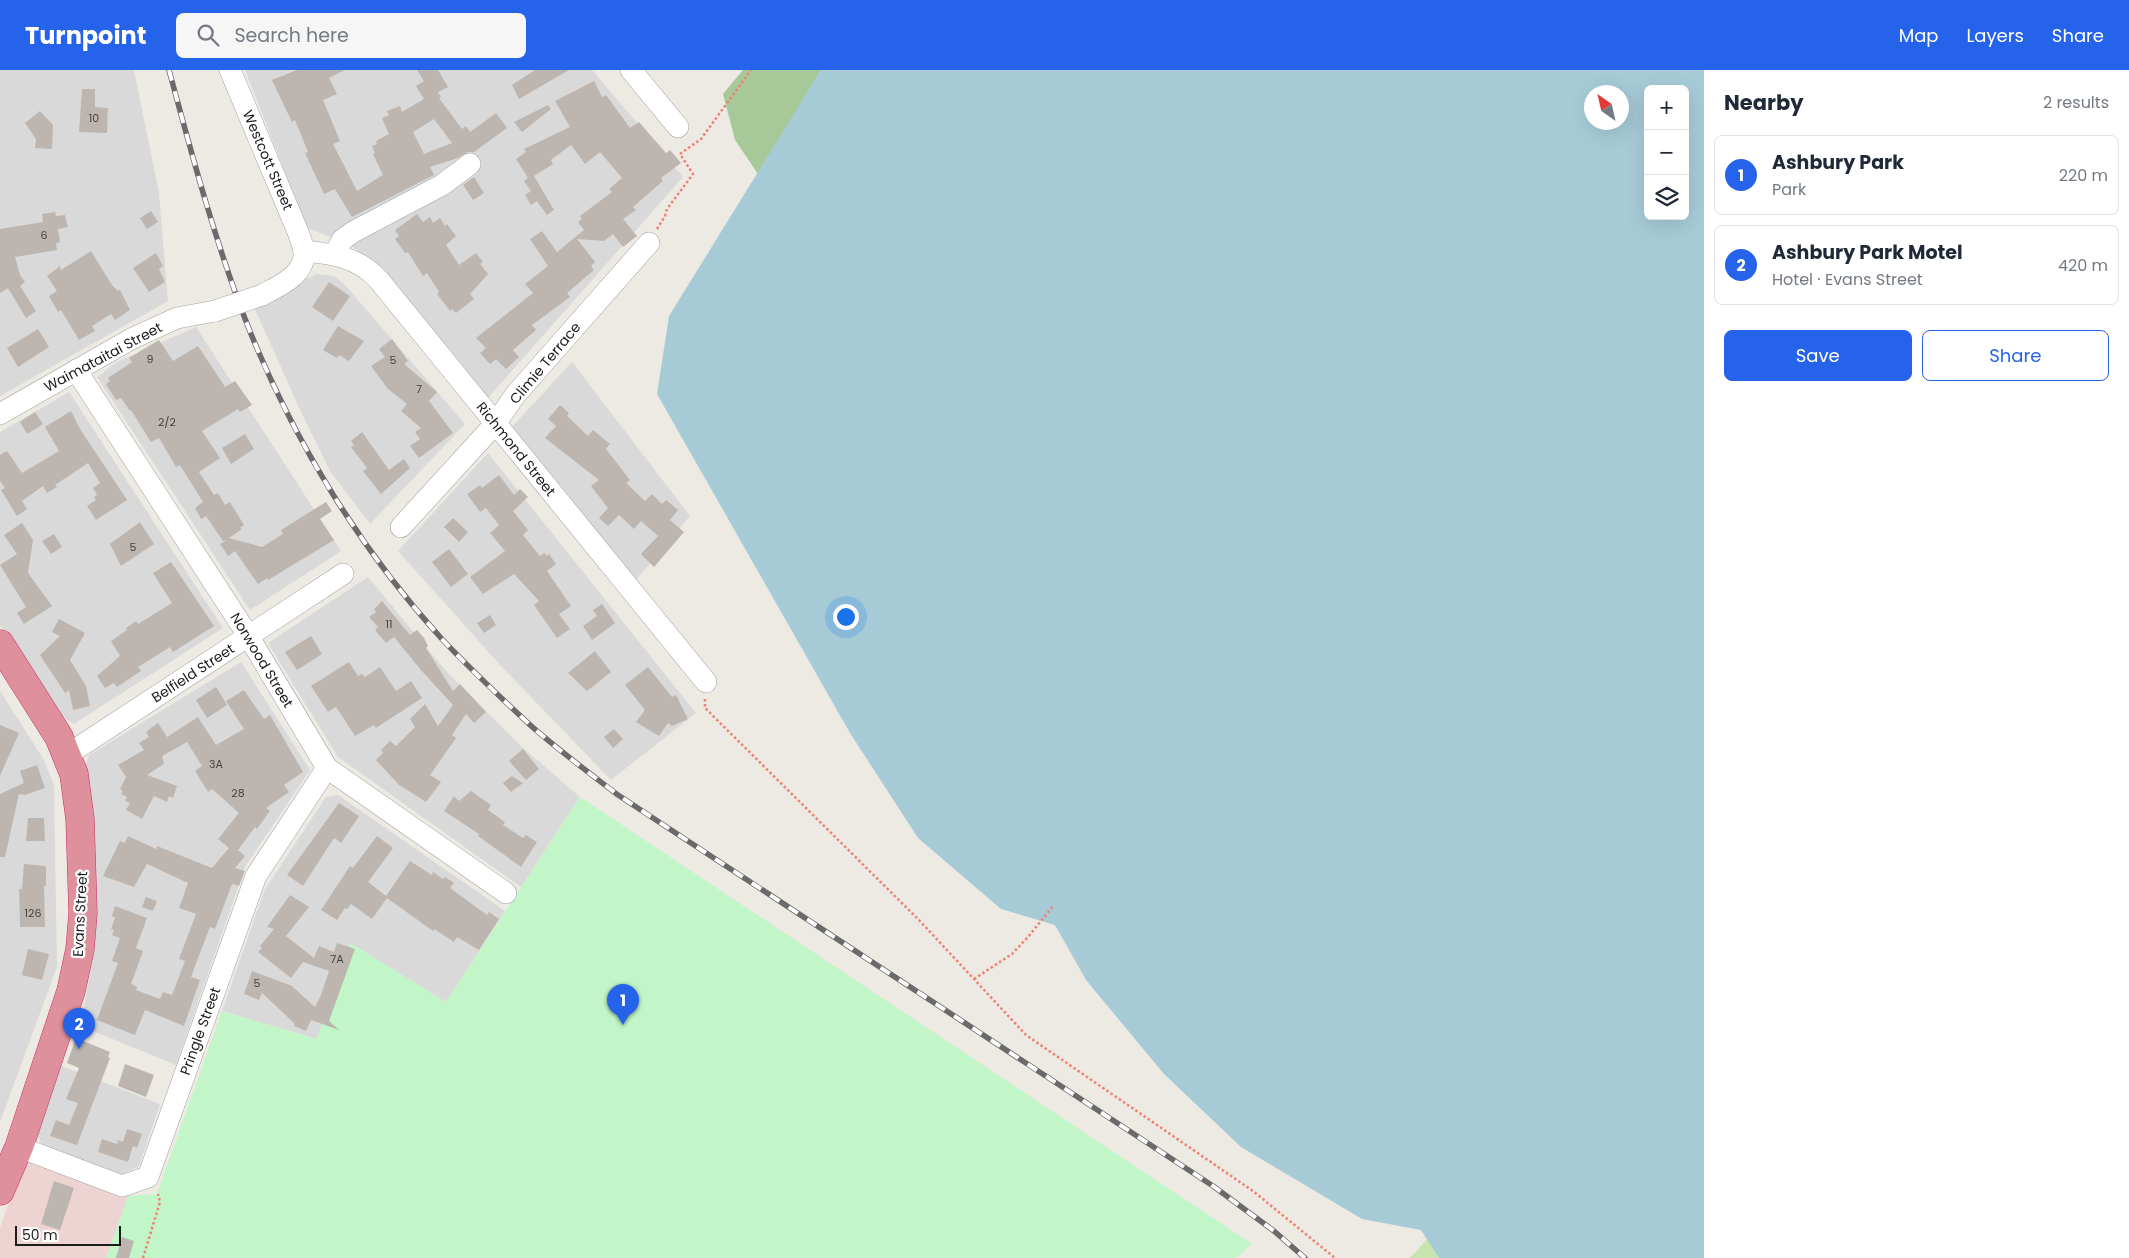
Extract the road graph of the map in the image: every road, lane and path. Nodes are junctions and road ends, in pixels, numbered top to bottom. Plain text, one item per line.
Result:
1 (230, 70) edge
2 (630, 70) edge
3 (751, 70) edge
4 (678, 127) dead end
5 (470, 164) dead end
6 (648, 243) joint
7 (304, 251) junction
8 (335, 254) junction
9 (76, 370) junction
10 (0, 414) edge
11 (495, 424) junction
12 (402, 526) dead end
13 (343, 574) dead end
14 (249, 637) junction
15 (0, 644) edge
16 (706, 682) joint
17 (67, 755) junction
18 (328, 768) junction
19 (506, 893) dead end
20 (1054, 905) dead end
21 (974, 979) junction
22 (19, 1147) junction
23 (0, 1191) edge
24 (158, 1194) dead end
25 (143, 1258) edge
26 (1335, 1258) edge

1 - 7 street, Westcott Street
2 - 4 street
3 - 6 path
5 - 8 street
6 - 11 street, Climie Terrace
7 - 8 street, Richmond Street
7 - 9 street, Waimataitai Street, bridge
8 - 11 street, Richmond Street
9 - 10 street, Waimataitai Street
9 - 14 street, Norwood Street
11 - 12 street, Climie Terrace
11 - 16 street, Richmond Street
13 - 14 street, Belfield Street
14 - 17 street, Belfield Street
14 - 18 street, Norwood Street
15 - 17 highway, Evans Street
16 - 21 path
17 - 22 highway, Evans Street
18 - 19 street, Norwood Street
18 - 22 street, Pringle Street
20 - 21 path
21 - 26 path
22 - 23 highway, Evans Street
24 - 25 path

